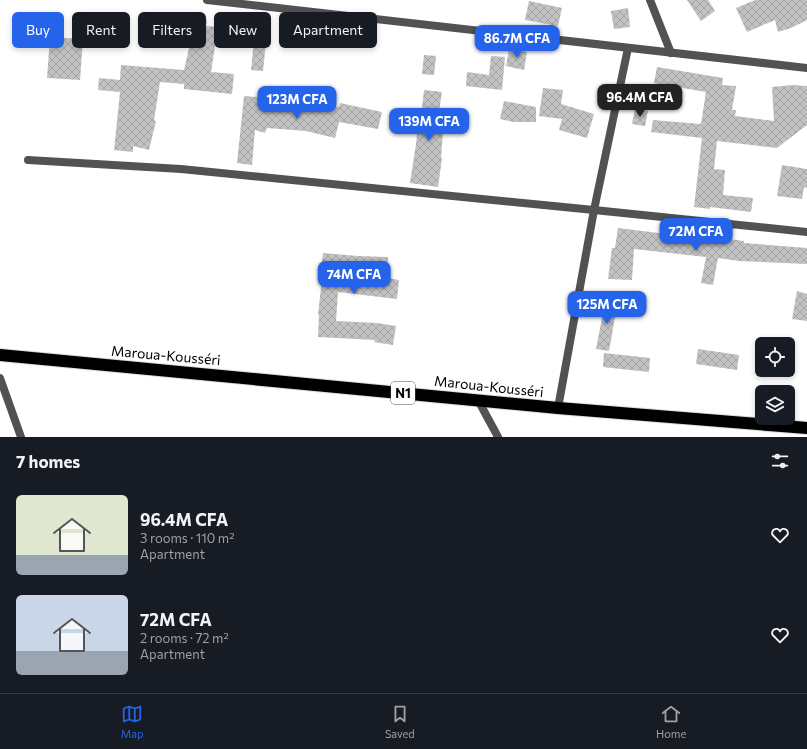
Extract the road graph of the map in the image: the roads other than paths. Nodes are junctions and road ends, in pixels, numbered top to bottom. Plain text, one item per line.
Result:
1 (207, 0) edge
2 (650, 0) edge
3 (628, 48) junction
4 (671, 53) junction
5 (807, 68) edge
6 (28, 160) dead end
7 (594, 210) junction
8 (807, 232) edge
9 (0, 355) edge
10 (0, 378) edge
11 (478, 400) junction
12 (558, 408) junction
13 (807, 428) edge
14 (21, 437) edge
15 (498, 437) edge

1 - 3 street
2 - 4 street
3 - 4 street
3 - 7 street
4 - 5 street
6 - 7 street
7 - 8 street
7 - 12 street
9 - 11 highway, Maroua-Kousséri / N1
10 - 14 street
11 - 12 highway, Maroua-Kousséri / N1
11 - 15 street
12 - 13 highway, Maroua-Kousséri / N1

